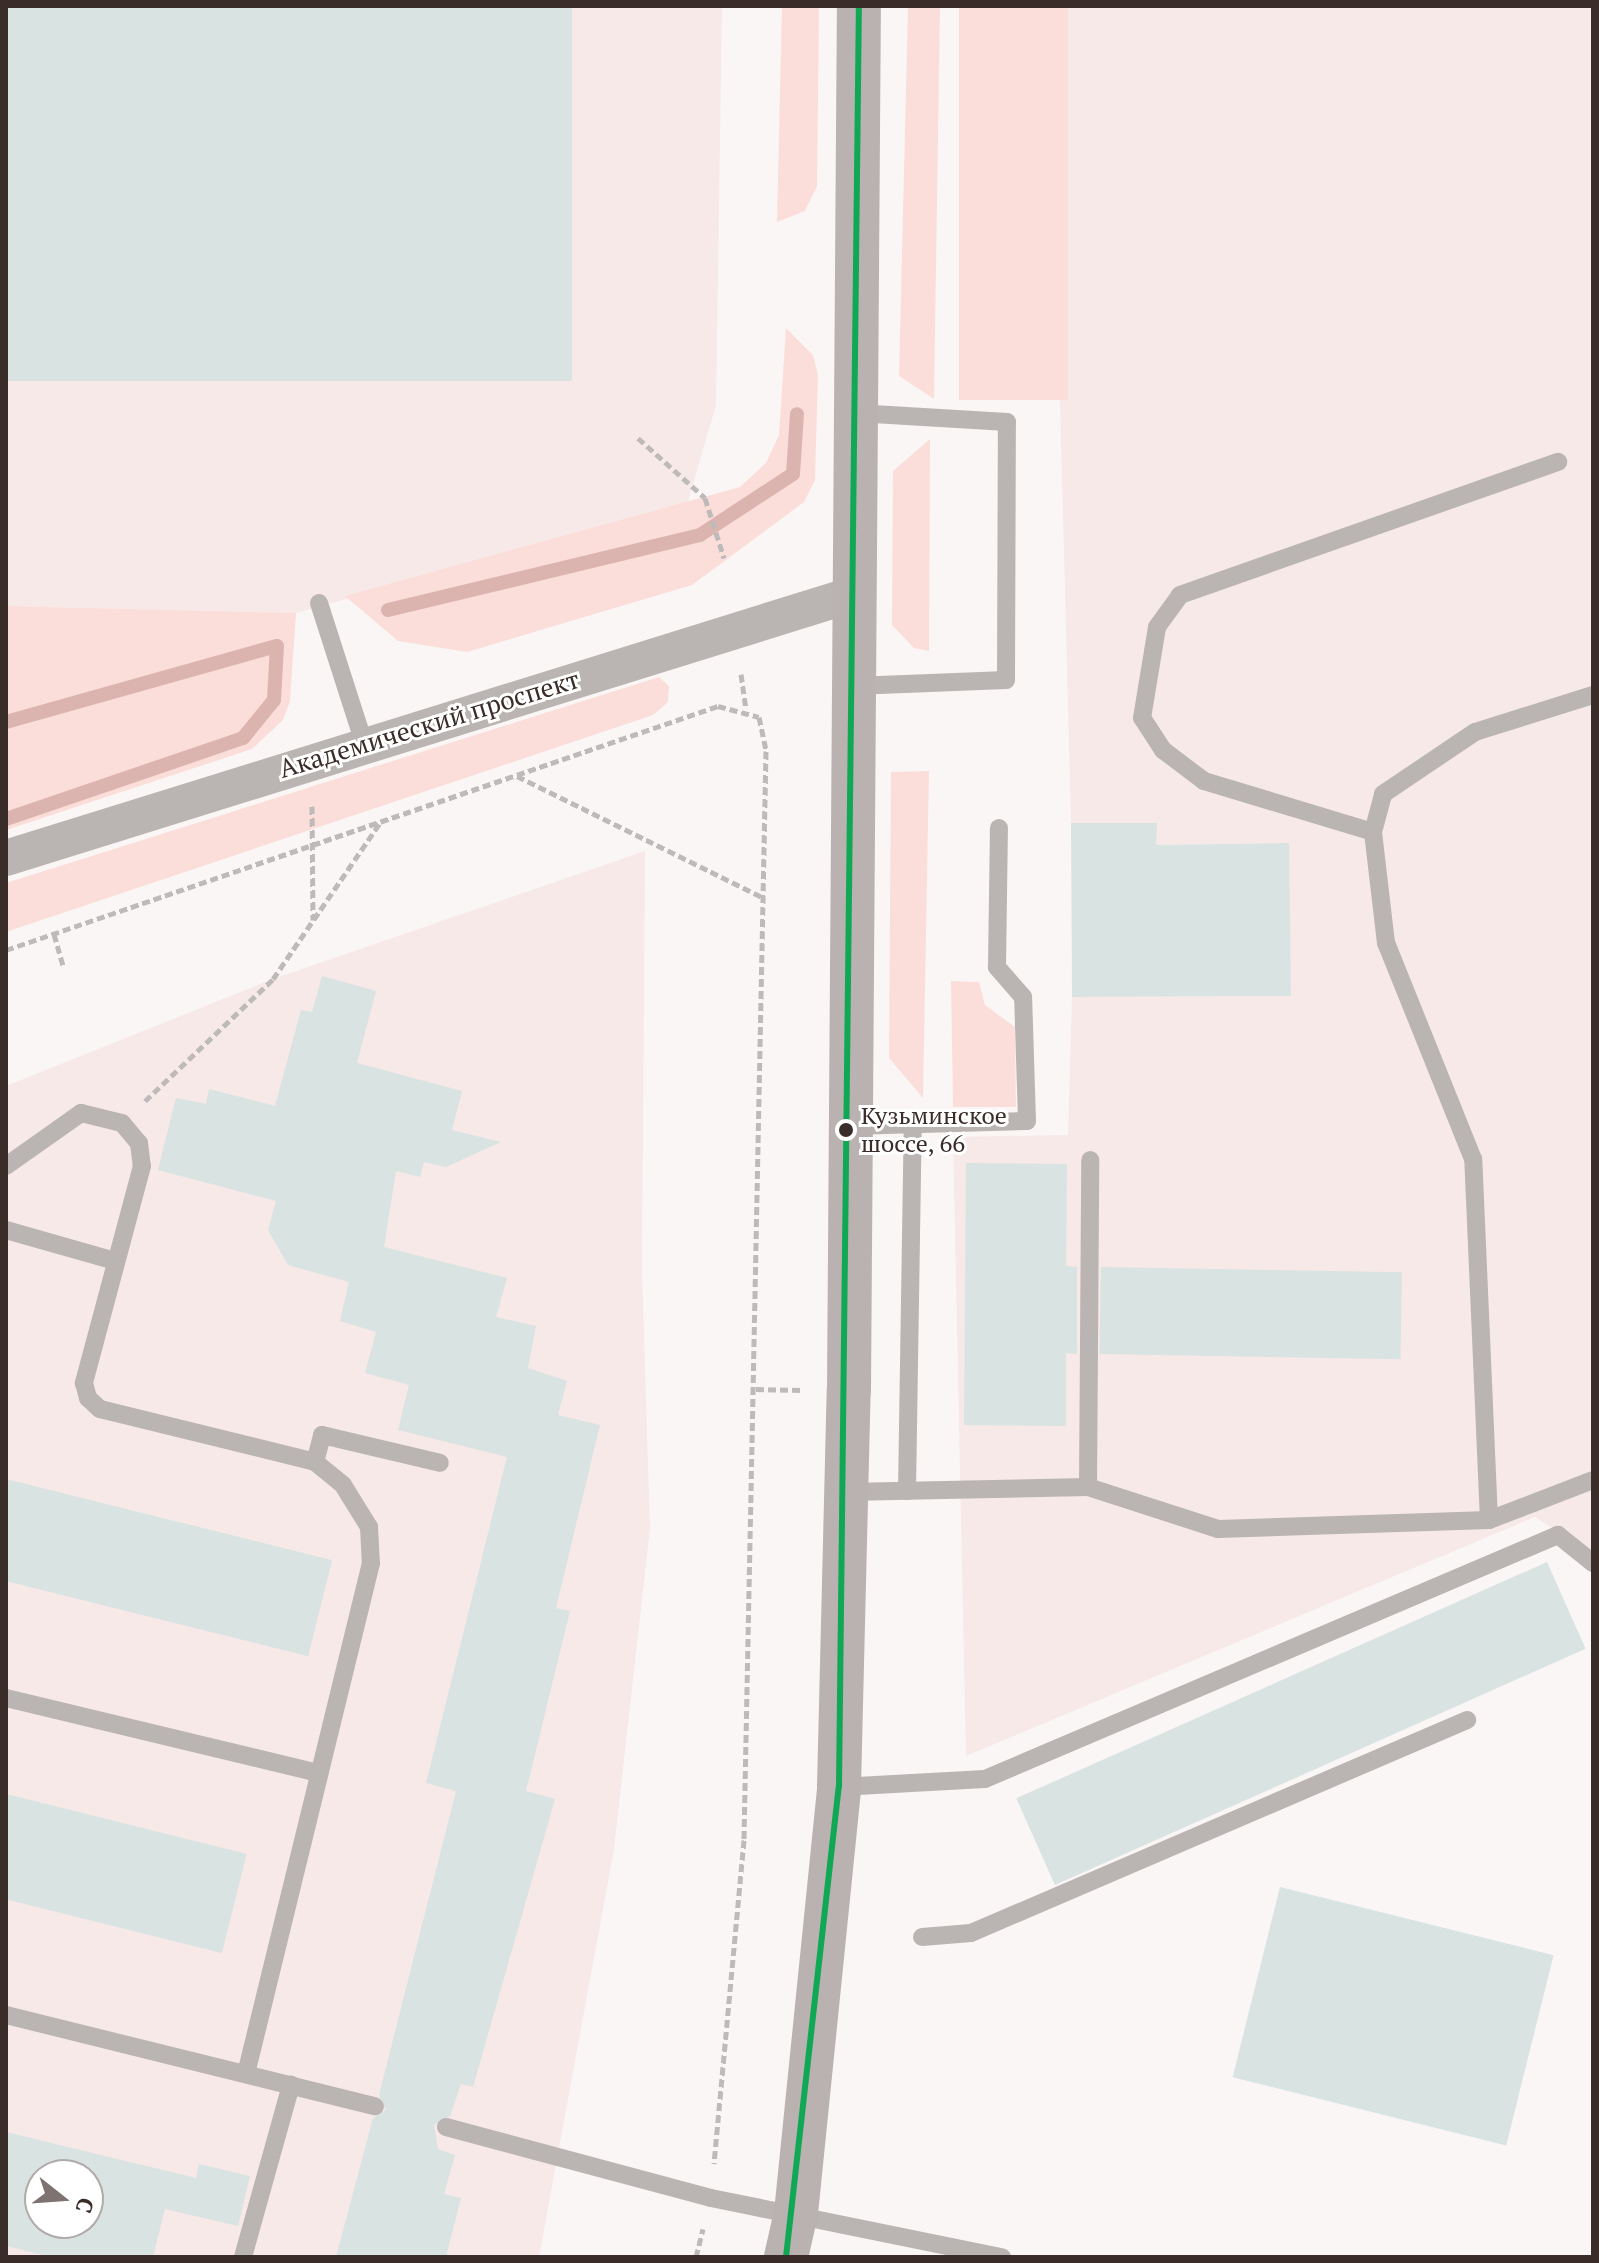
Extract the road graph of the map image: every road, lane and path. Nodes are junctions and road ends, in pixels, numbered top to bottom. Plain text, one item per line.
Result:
1 (859, 6) edge
2 (856, 413) junction
3 (638, 438) dead end
4 (1558, 462) dead end
5 (724, 558) dead end
6 (854, 594) junction
7 (319, 603) dead end
8 (741, 674) dead end
9 (854, 686) junction
10 (1593, 695) edge
11 (746, 708) junction
12 (364, 743) junction
13 (516, 776) junction
14 (381, 822) junction
15 (999, 828) dead end
16 (1373, 832) junction
17 (6, 858) edge
18 (764, 898) junction
19 (54, 934) junction
20 (6, 950) edge
21 (64, 968) dead end
22 (122, 1123) junction
23 (850, 1126) junction
24 (913, 1126) junction
25 (1090, 1160) dead end
26 (6, 1166) edge
27 (6, 1230) edge
28 (115, 1261) junction
29 (315, 1462) junction
30 (440, 1463) dead end
31 (1593, 1480) edge
32 (1088, 1487) junction
33 (907, 1491) junction
34 (846, 1492) junction
35 (1489, 1520) junction
36 (1593, 1563) edge
37 (6, 1698) edge
38 (1467, 1720) dead end
39 (319, 1773) junction
40 (839, 1787) junction
41 (922, 1937) dead end
42 (6, 2015) edge
43 (246, 2074) junction
44 (291, 2085) junction
45 (375, 2106) dead end
46 (446, 2127) dead end
47 (711, 2198) junction
48 (796, 2213) junction
49 (243, 2257) edge
50 (696, 2257) edge
51 (786, 2257) edge
52 (1002, 2257) edge

1 - 2 main road
2 - 6 main road
2 - 9 lane
3 - 5 path
4 - 16 lane
6 - 9 main road
6 - 12 street, Академический проспект
7 - 12 lane
8 - 11 path
9 - 23 main road
10 - 16 lane
11 - 13 path
11 - 18 path
12 - 17 street, Академический проспект
13 - 14 path
13 - 18 path
14 - 19 path
14 - 22 path
15 - 24 lane
16 - 35 lane
18 - 47 path
19 - 20 path
19 - 21 path
22 - 26 lane
22 - 28 lane
23 - 24 lane
23 - 34 main road
24 - 33 lane
25 - 32 lane
27 - 28 lane
28 - 29 lane
29 - 30 lane
29 - 39 lane
31 - 35 lane
32 - 33 lane
32 - 35 lane
33 - 34 lane
34 - 40 main road
36 - 40 lane
37 - 39 lane
38 - 41 lane
39 - 43 lane
40 - 48 main road
42 - 43 lane
43 - 44 lane
44 - 45 lane
44 - 49 lane
46 - 47 lane
47 - 48 lane
47 - 50 path
48 - 51 main road
48 - 52 lane

